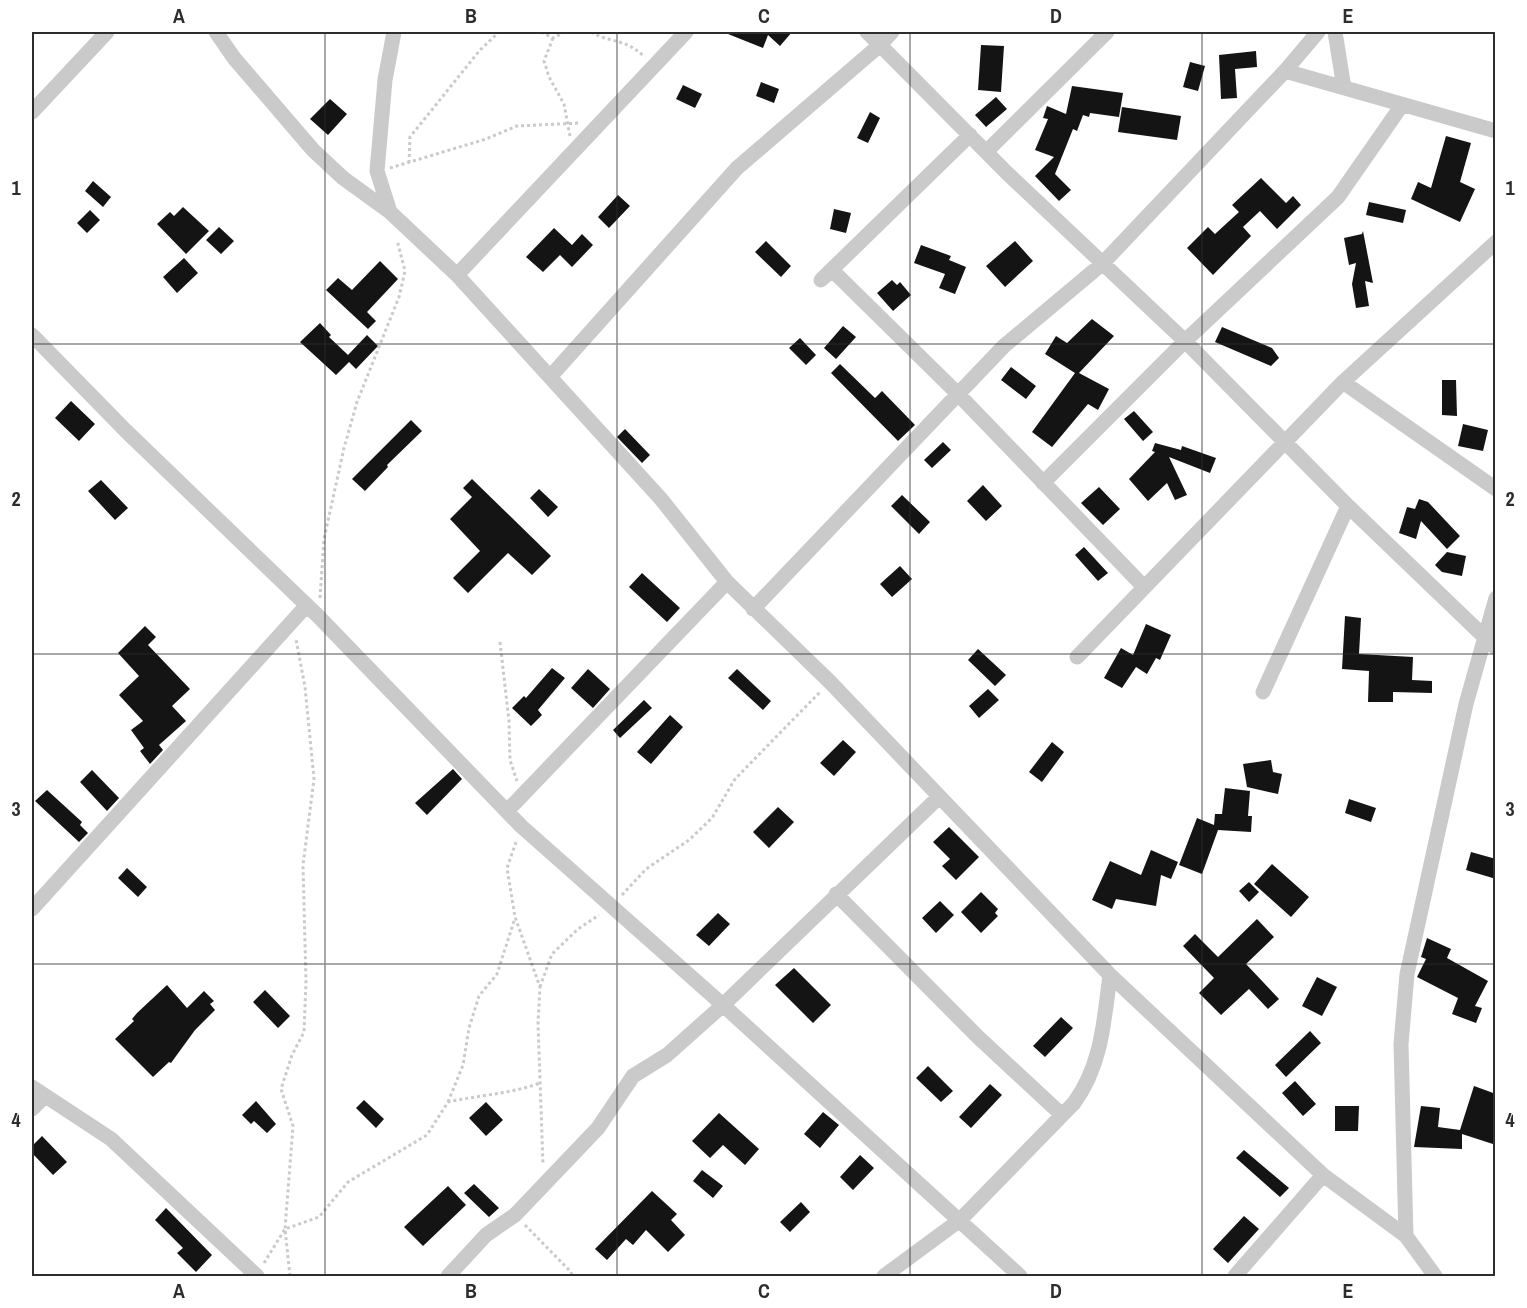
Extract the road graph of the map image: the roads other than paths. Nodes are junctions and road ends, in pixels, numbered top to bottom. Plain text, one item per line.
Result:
1 (107, 32) edge
2 (216, 32) edge
3 (394, 32) edge
4 (686, 32) edge
5 (867, 32) edge
6 (892, 32) edge
7 (1107, 32) edge
8 (1318, 32) edge
9 (1335, 32) edge
10 (880, 45) junction
11 (1285, 71) junction
12 (1344, 88) junction
13 (1402, 105) junction
14 (32, 112) edge
15 (1496, 131) edge
16 (970, 135) junction
17 (986, 152) junction
18 (390, 212) junction
19 (1496, 242) edge
20 (1102, 264) junction
21 (457, 275) junction
22 (32, 335) edge
23 (1185, 341) junction
24 (550, 378) junction
25 (1343, 382) junction
26 (958, 394) junction
27 (1285, 440) junction
28 (1043, 483) junction
29 (1496, 489) edge
30 (1347, 506) junction
31 (727, 582) junction
32 (1144, 587) junction
33 (1496, 598) edge
34 (753, 609) junction
35 (313, 611) junction
36 (1484, 635) junction
37 (1496, 648) edge
38 (1077, 657) dead end
39 (1263, 692) dead end
40 (939, 797) junction
41 (508, 810) junction
42 (836, 894) junction
43 (32, 909) edge
44 (1110, 975) junction
45 (723, 1005) junction
46 (38, 1092) edge
47 (32, 1109) edge
48 (1062, 1115) junction
49 (1323, 1175) junction
50 (960, 1220) junction
51 (1406, 1236) junction
52 (259, 1272) edge
53 (448, 1276) edge
54 (884, 1276) edge
55 (1020, 1276) edge
56 (1235, 1276) edge
57 (1435, 1276) edge

1 - 14 street
2 - 18 street
3 - 18 street
4 - 21 street
5 - 10 street
6 - 10 street
7 - 17 street
8 - 11 street
9 - 12 street
10 - 16 street
10 - 24 street
11 - 12 street
11 - 20 street
12 - 13 street
13 - 15 street
13 - 23 street
16 - 17 street
16 - 26 street
17 - 20 street
18 - 21 street
19 - 25 street
20 - 23 street
20 - 26 street
21 - 24 street
22 - 35 street
23 - 27 street
23 - 28 street
24 - 31 street
25 - 27 street
25 - 29 street
26 - 28 street
26 - 34 street
27 - 30 street
27 - 32 street
28 - 32 street
30 - 36 street
30 - 39 street
31 - 34 street
31 - 41 street
32 - 38 street
33 - 36 street
34 - 40 street
35 - 41 street
35 - 43 street
36 - 37 street
36 - 51 street
40 - 42 street
40 - 44 street
41 - 45 street
42 - 45 street
42 - 48 street
44 - 48 street
44 - 49 street
45 - 50 street
45 - 53 street
46 - 47 street
46 - 52 street
48 - 50 street
49 - 51 street
49 - 56 street
50 - 54 street
50 - 55 street
51 - 57 street

